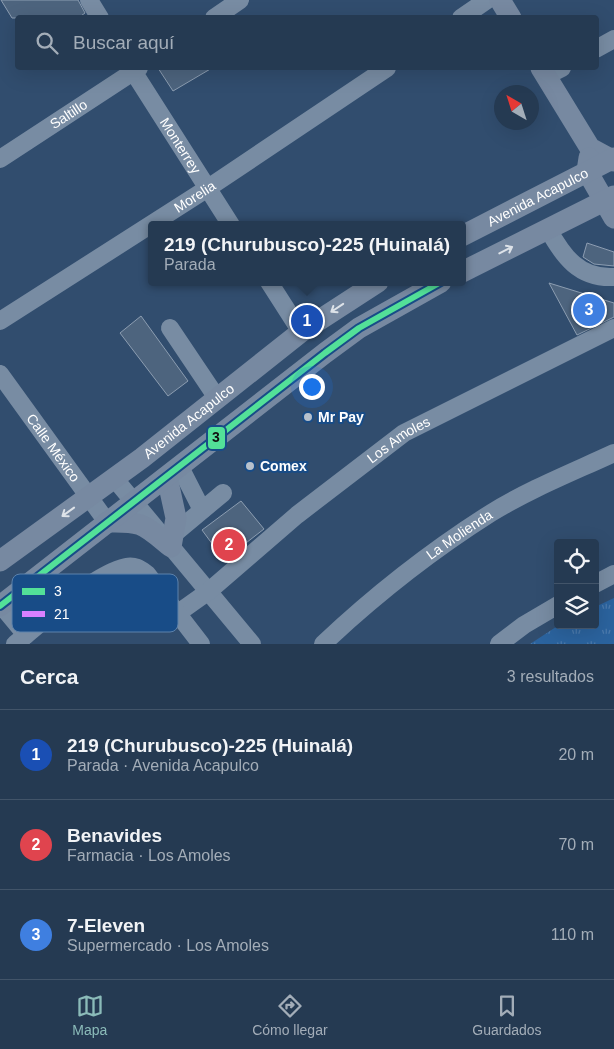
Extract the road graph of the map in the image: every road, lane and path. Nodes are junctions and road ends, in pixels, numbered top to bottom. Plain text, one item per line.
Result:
1 (89, 0) edge
2 (240, 0) edge
3 (487, 0) edge
4 (500, 0) edge
5 (98, 15) edge
6 (218, 15) edge
7 (465, 15) edge
8 (509, 15) edge
9 (614, 39) edge
10 (599, 46) edge
11 (133, 70) edge
12 (135, 70) edge
13 (384, 70) edge
14 (550, 70) edge
15 (590, 148) junction
16 (0, 159) edge
17 (614, 159) edge
18 (588, 171) junction
19 (208, 188) junction
20 (611, 206) edge
21 (156, 221) edge
22 (229, 221) edge
23 (148, 226) edge
24 (548, 229) junction
25 (466, 234) edge
26 (466, 270) edge
27 (614, 276) edge
28 (272, 286) edge
29 (372, 286) edge
30 (434, 286) edge
31 (0, 321) edge
32 (170, 328) dead end
33 (614, 328) edge
34 (301, 332) junction
35 (0, 374) edge
36 (217, 398) junction
37 (614, 453) edge
38 (174, 472) junction
39 (114, 478) junction
40 (223, 493) dead end
41 (89, 497) junction
42 (133, 502) junction
43 (202, 510) junction
44 (107, 522) junction
45 (173, 540) junction
46 (0, 561) edge
47 (41, 574) edge
48 (110, 574) edge
49 (147, 574) edge
50 (614, 574) edge
51 (599, 582) edge
52 (209, 590) junction
53 (12, 597) edge
54 (1, 606) edge
55 (554, 607) edge
56 (178, 613) joint
57 (12, 626) edge
58 (30, 632) edge
59 (20, 640) edge
60 (201, 644) edge
61 (252, 644) edge
62 (322, 644) edge
63 (499, 644) edge

1 - 5 street
2 - 6 street
3 - 7 street
4 - 8 main road
9 - 10 street
11 - 16 street, Saltillo
12 - 19 street, Monterrey
13 - 19 street, Morelia
14 - 15 main road
15 - 17 main road
15 - 18 main road
17 - 18 main road, Avenida Acapulco
18 - 20 main road
18 - 25 main road, Avenida Acapulco
19 - 21 street, Morelia
19 - 22 street, Monterrey
20 - 24 main road
23 - 31 street, Morelia
26 -> 24 main road
24 - 27 street
28 - 34 street
29 -> 34 main road, Avenida Acapulco
30 - 38 main road
32 - 36 street
33 - 52 street, Los Amoles
34 - 36 main road, Avenida Acapulco
35 - 41 street, Calle México
36 - 39 main road, Avenida Acapulco
37 - 62 street, La Molienda
38 - 42 main road
38 - 43 street
38 - 45 main road
39 - 41 main road, Avenida Acapulco
39 - 42 street
40 - 43 street
41 - 44 street, Calle México
41 -> 46 main road, Avenida Acapulco
42 - 44 main road
42 - 45 street
43 - 45 street
44 - 45 main road
44 - 47 main road
45 - 52 street
48 - 49 street
50 - 51 street
52 - 56 street, Los Amoles
52 - 61 street
53 - 54 main road
54 - 57 street
55 - 63 street
56 - 60 street
58 - 59 street

